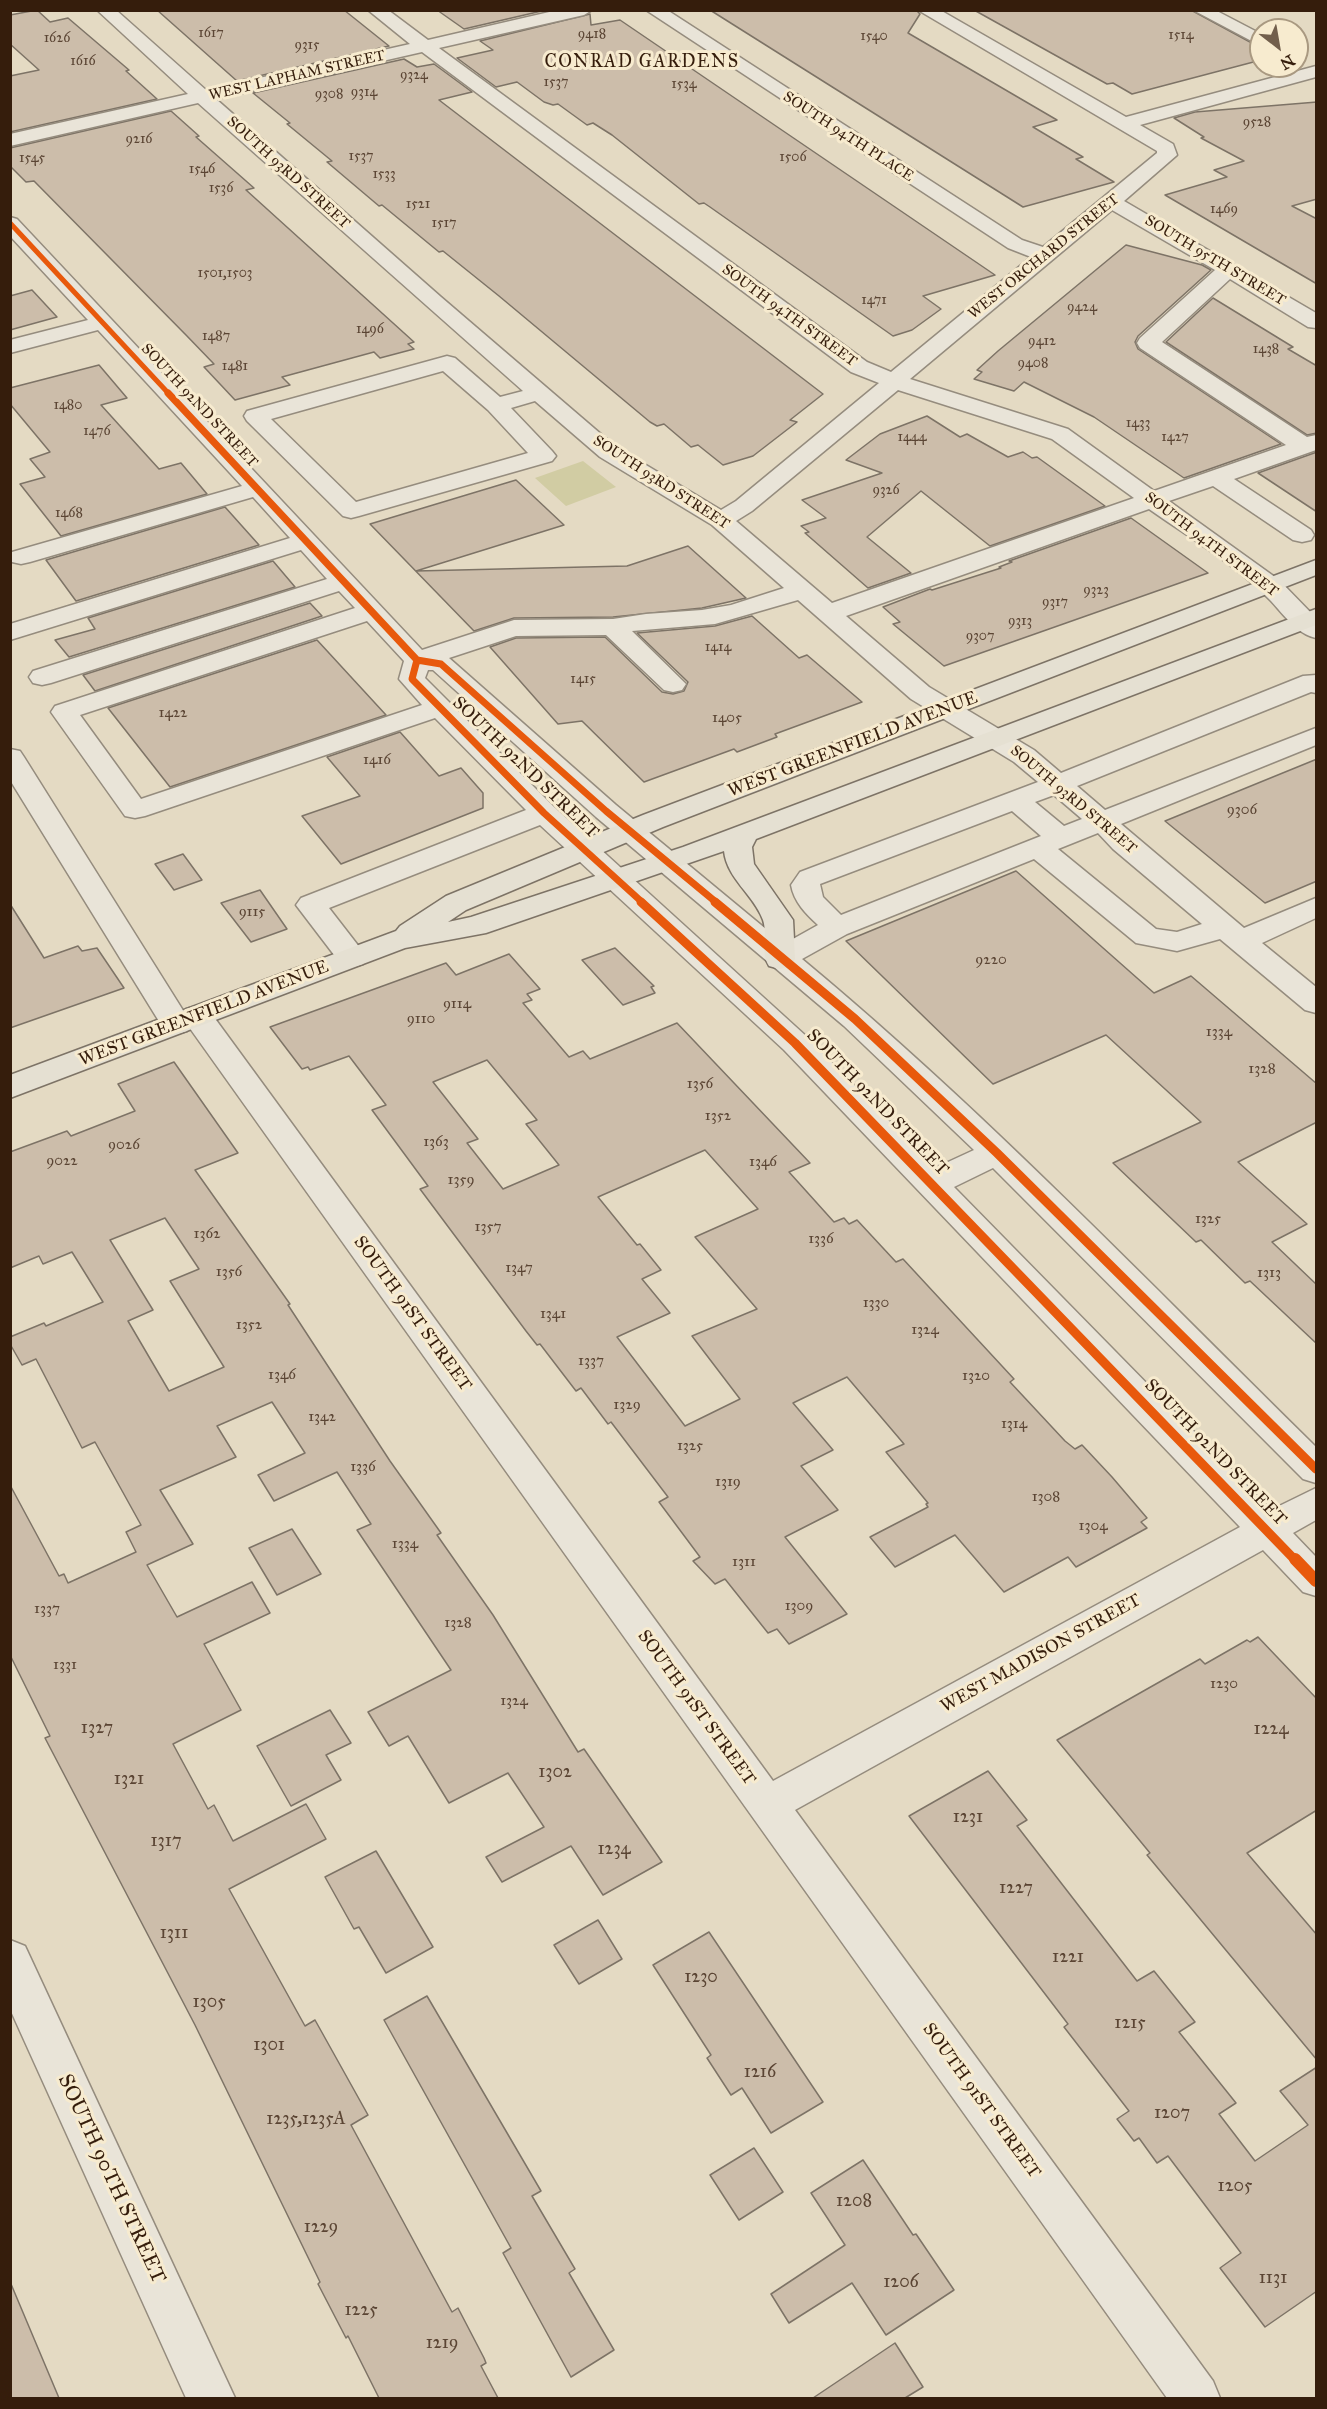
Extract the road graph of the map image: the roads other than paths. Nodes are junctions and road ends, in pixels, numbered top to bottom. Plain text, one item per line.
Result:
1 (105, 10) edge
2 (376, 10) edge
3 (584, 10) edge
4 (654, 10) edge
5 (926, 10) edge
6 (1201, 10) edge
7 (1249, 35) edge
8 (424, 47) junction
9 (1317, 70) edge
10 (202, 98) junction
11 (1124, 124) junction
12 (10, 140) edge
13 (1111, 202) junction
14 (10, 223) edge
15 (1047, 256) junction
16 (1229, 269) junction
17 (1317, 322) edge
18 (101, 323) junction
19 (10, 347) edge
20 (893, 381) junction
21 (539, 393) junction
22 (496, 405) junction
23 (1310, 444) edge
24 (299, 460) junction
25 (1215, 477) junction
26 (250, 483) junction
27 (1149, 499) junction
28 (721, 520) junction
29 (1302, 535) dead end
30 (304, 541) junction
31 (21, 557) dead end
32 (1317, 567) edge
33 (342, 582) junction
34 (1270, 585) junction
35 (801, 590) junction
36 (369, 612) junction
37 (828, 613) junction
38 (1312, 622) edge
39 (613, 627) junction
40 (10, 632) edge
41 (417, 660) junction
42 (42, 677) dead end
43 (673, 684) dead end
44 (1317, 685) edge
45 (439, 708) junction
46 (946, 710) junction
47 (1317, 736) edge
48 (998, 738) junction
49 (10, 757) edge
50 (1058, 784) junction
51 (1016, 800) junction
52 (544, 813) junction
53 (1104, 823) junction
54 (630, 831) junction
55 (744, 835) junction
56 (1051, 844) junction
57 (584, 850) junction
58 (667, 862) junction
59 (617, 879) junction
60 (1317, 907) edge
61 (837, 927) junction
62 (1233, 934) junction
63 (399, 940) junction
64 (352, 957) junction
65 (780, 959) junction
66 (1317, 1004) edge
67 (187, 1020) junction
68 (13, 1081) edge
69 (997, 1153) junction
70 (932, 1183) junction
71 (1317, 1469) edge
72 (1317, 1503) edge
73 (1267, 1530) junction
74 (1317, 1581) edge
75 (767, 1805) junction
76 (10, 1960) edge
77 (212, 2398) edge
78 (1196, 2398) edge

1 - 10 street, SOUTH 93RD STREET
2 - 8 street, SOUTH 94TH STREET
3 - 8 street, WEST LAPHAM STREET
4 - 15 street, SOUTH 94TH PLACE
5 - 11 street
6 - 7 street
8 - 10 street, WEST LAPHAM STREET
8 - 20 street, SOUTH 94TH STREET
9 - 11 street
10 - 12 street, WEST LAPHAM STREET
10 - 21 street, SOUTH 93RD STREET
11 - 13 street, WEST ORCHARD STREET
13 - 15 street, WEST ORCHARD STREET
13 - 16 street, SOUTH 95TH STREET
14 - 18 street, SOUTH 92ND STREET
15 - 20 street, WEST ORCHARD STREET
16 - 17 street, SOUTH 95TH STREET
16 - 23 street
18 - 19 street
18 - 26 street, SOUTH 92ND STREET
20 - 27 street, SOUTH 94TH STREET
20 - 28 street, WEST ORCHARD STREET
21 - 22 street
21 - 28 street, SOUTH 93RD STREET
22 - 24 street
22 - 24 street
23 - 25 street
24 - 26 street
25 - 27 street
25 - 29 street
26 - 30 street, SOUTH 92ND STREET
26 - 31 street
27 - 34 street, SOUTH 94TH STREET
27 - 37 street
28 - 35 street, SOUTH 93RD STREET
30 - 33 street, SOUTH 92ND STREET
30 - 40 street
32 - 34 main road, WEST GREENFIELD AVENUE
33 - 36 street, SOUTH 92ND STREET
33 - 42 street
34 - 38 street, SOUTH 94TH STREET
34 - 46 main road, WEST GREENFIELD AVENUE
35 - 37 street, SOUTH 93RD STREET
35 - 39 street
36 - 41 street, SOUTH 92ND STREET
36 - 45 street
37 - 46 street, SOUTH 93RD STREET
38 - 48 main road, WEST GREENFIELD AVENUE
39 - 41 street
39 - 43 street
41 - 45 street, SOUTH 92ND STREET
41 - 54 street, SOUTH 92ND STREET
44 - 50 street
45 - 52 street, SOUTH 92ND STREET
46 - 48 street, SOUTH 93RD STREET
46 - 54 main road, WEST GREENFIELD AVENUE
47 - 53 street
48 - 50 street, SOUTH 93RD STREET
48 - 55 main road, WEST GREENFIELD AVENUE
49 - 67 street, SOUTH 91ST STREET
50 - 51 street
50 - 53 street, SOUTH 93RD STREET
51 - 56 street
51 - 61 street
52 - 57 street, SOUTH 92ND STREET
52 - 64 street
53 - 56 street
53 - 62 street, SOUTH 93RD STREET
54 - 57 main road, WEST GREENFIELD AVENUE
54 - 58 street, SOUTH 92ND STREET
55 - 58 main road, WEST GREENFIELD AVENUE
55 - 65 main road
56 - 61 street
56 - 62 street
57 - 59 street, SOUTH 92ND STREET
57 - 63 main road, WEST GREENFIELD AVENUE
58 - 59 main road, WEST GREENFIELD AVENUE
58 - 65 street, SOUTH 92ND STREET
59 - 63 main road, WEST GREENFIELD AVENUE
59 - 70 street, SOUTH 92ND STREET
60 - 62 street
61 - 65 street
62 - 66 street, SOUTH 93RD STREET
63 - 64 main road, WEST GREENFIELD AVENUE
64 - 67 main road, WEST GREENFIELD AVENUE
65 - 69 street, SOUTH 92ND STREET
67 - 68 main road, WEST GREENFIELD AVENUE
67 - 75 street, SOUTH 91ST STREET
69 - 70 street
69 - 71 street, SOUTH 92ND STREET
70 - 73 street, SOUTH 92ND STREET
72 - 73 street, WEST MADISON STREET
73 - 74 street, SOUTH 92ND STREET
73 - 75 street, WEST MADISON STREET
75 - 78 street, SOUTH 91ST STREET
76 - 77 street, SOUTH 90TH STREET

